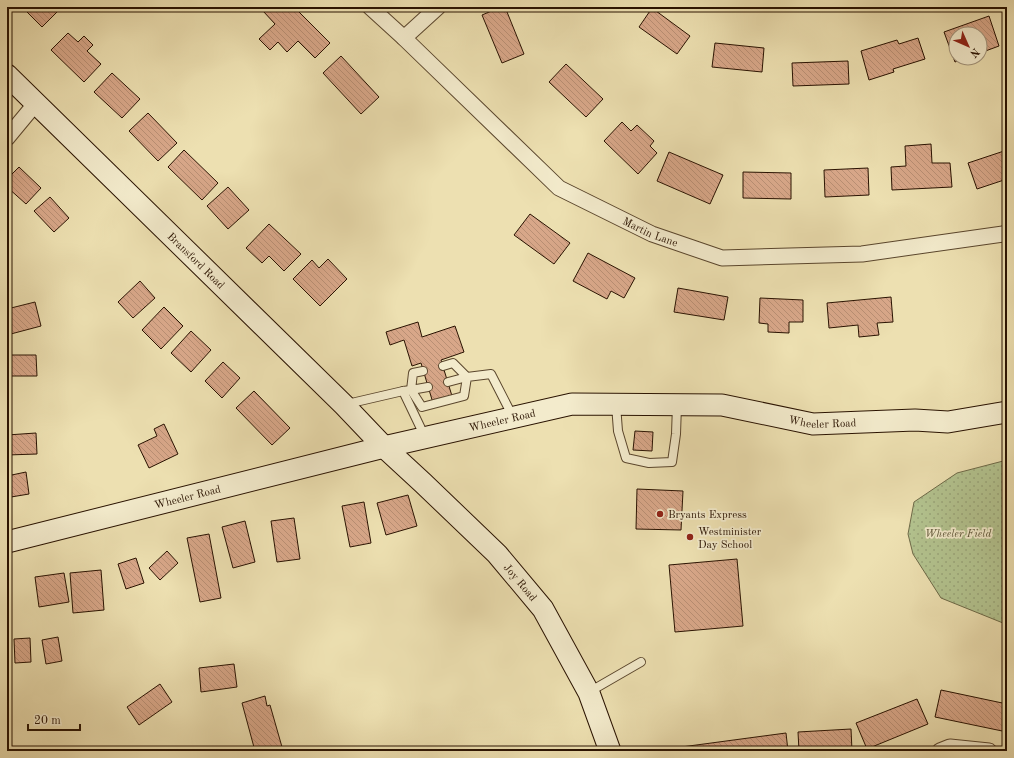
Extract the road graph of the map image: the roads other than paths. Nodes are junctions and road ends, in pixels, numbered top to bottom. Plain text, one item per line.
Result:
1 (370, 7) edge
2 (438, 7) edge
3 (404, 38) junction
4 (7, 75) edge
5 (36, 103) junction
6 (7, 138) edge
7 (1007, 233) edge
8 (443, 366) dead end
9 (423, 371) dead end
10 (467, 378) junction
11 (448, 382) dead end
12 (428, 387) dead end
13 (407, 391) junction
14 (616, 404) junction
15 (344, 405) junction
16 (677, 405) junction
17 (1007, 412) edge
18 (514, 418) junction
19 (425, 438) junction
20 (384, 447) junction
21 (7, 542) edge
22 (640, 662) dead end
23 (588, 693) junction
24 (610, 751) edge
25 (940, 751) edge
26 (989, 751) edge

1 - 3 street, Martin Lane
2 - 3 street
3 - 7 street, Martin Lane
4 - 5 street, Bransford Road
5 - 6 street
5 - 15 street, Bransford Road
8 - 10 lane
9 - 13 lane
10 - 11 lane
10 - 13 lane
10 - 18 lane
12 - 13 lane
13 - 15 lane
13 - 19 lane
14 - 16 street, Wheeler Road
14 - 16 lane
14 - 18 street, Wheeler Road
15 - 20 street, Bransford Road
16 - 17 street, Wheeler Road
18 - 19 street, Wheeler Road
19 - 20 street, Wheeler Road
20 - 21 street, Wheeler Road
20 - 23 street, Joy Road
22 - 23 lane
23 - 24 street, Joy Road
25 - 26 street

